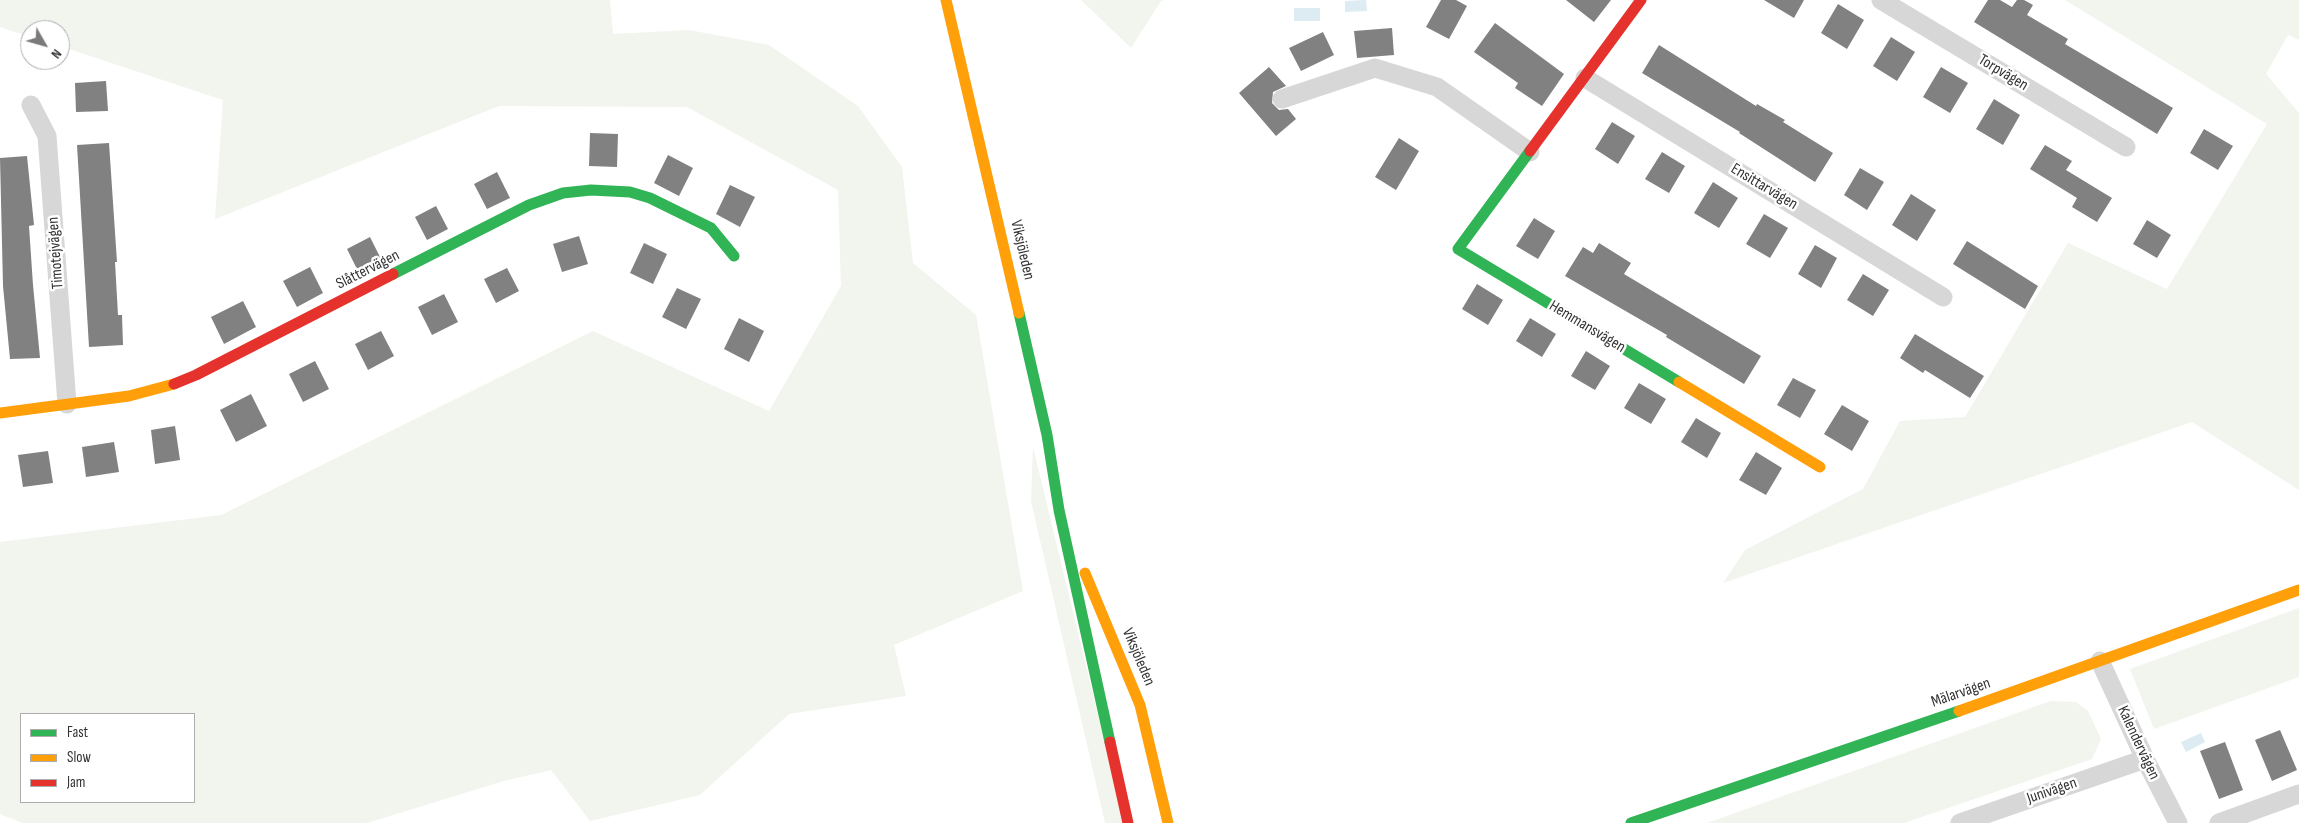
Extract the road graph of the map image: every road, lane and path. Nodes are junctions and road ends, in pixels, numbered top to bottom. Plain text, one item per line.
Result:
1 (946, 0) edge
2 (1641, 0) edge
3 (1881, 0) edge
4 (1585, 78) junction
5 (1282, 99) dead end
6 (31, 105) dead end
7 (2126, 147) dead end
8 (1530, 152) junction
9 (734, 256) dead end
10 (1943, 297) dead end
11 (67, 404) junction
12 (0, 413) edge
13 (1820, 467) dead end
14 (1059, 510) junction
15 (2299, 590) edge
16 (2100, 661) junction
17 (2145, 759) junction
18 (2299, 794) edge
19 (1128, 823) edge
20 (1168, 823) edge
21 (1631, 823) edge
22 (1960, 823) edge
23 (2178, 823) edge
24 (2219, 823) edge

1 - 14 street, Viksjöleden
2 - 4 street, Hemmansvägen
3 - 7 street, Torpvägen
4 - 8 street, Hemmansvägen
4 - 10 street, Ensittarvägen
5 - 8 street
6 - 11 street, Timotejvägen
8 - 13 street, Hemmansvägen
9 - 11 street, Slåttervägen
11 - 12 street, Slåttervägen
14 - 19 street, Viksjöleden
14 - 20 street, Viksjöleden
15 - 16 street, Mälarvägen
16 - 17 street, Kalendervägen
16 - 21 street, Mälarvägen
17 - 22 street, Junivägen
17 - 23 street, Kalendervägen
18 - 24 street

